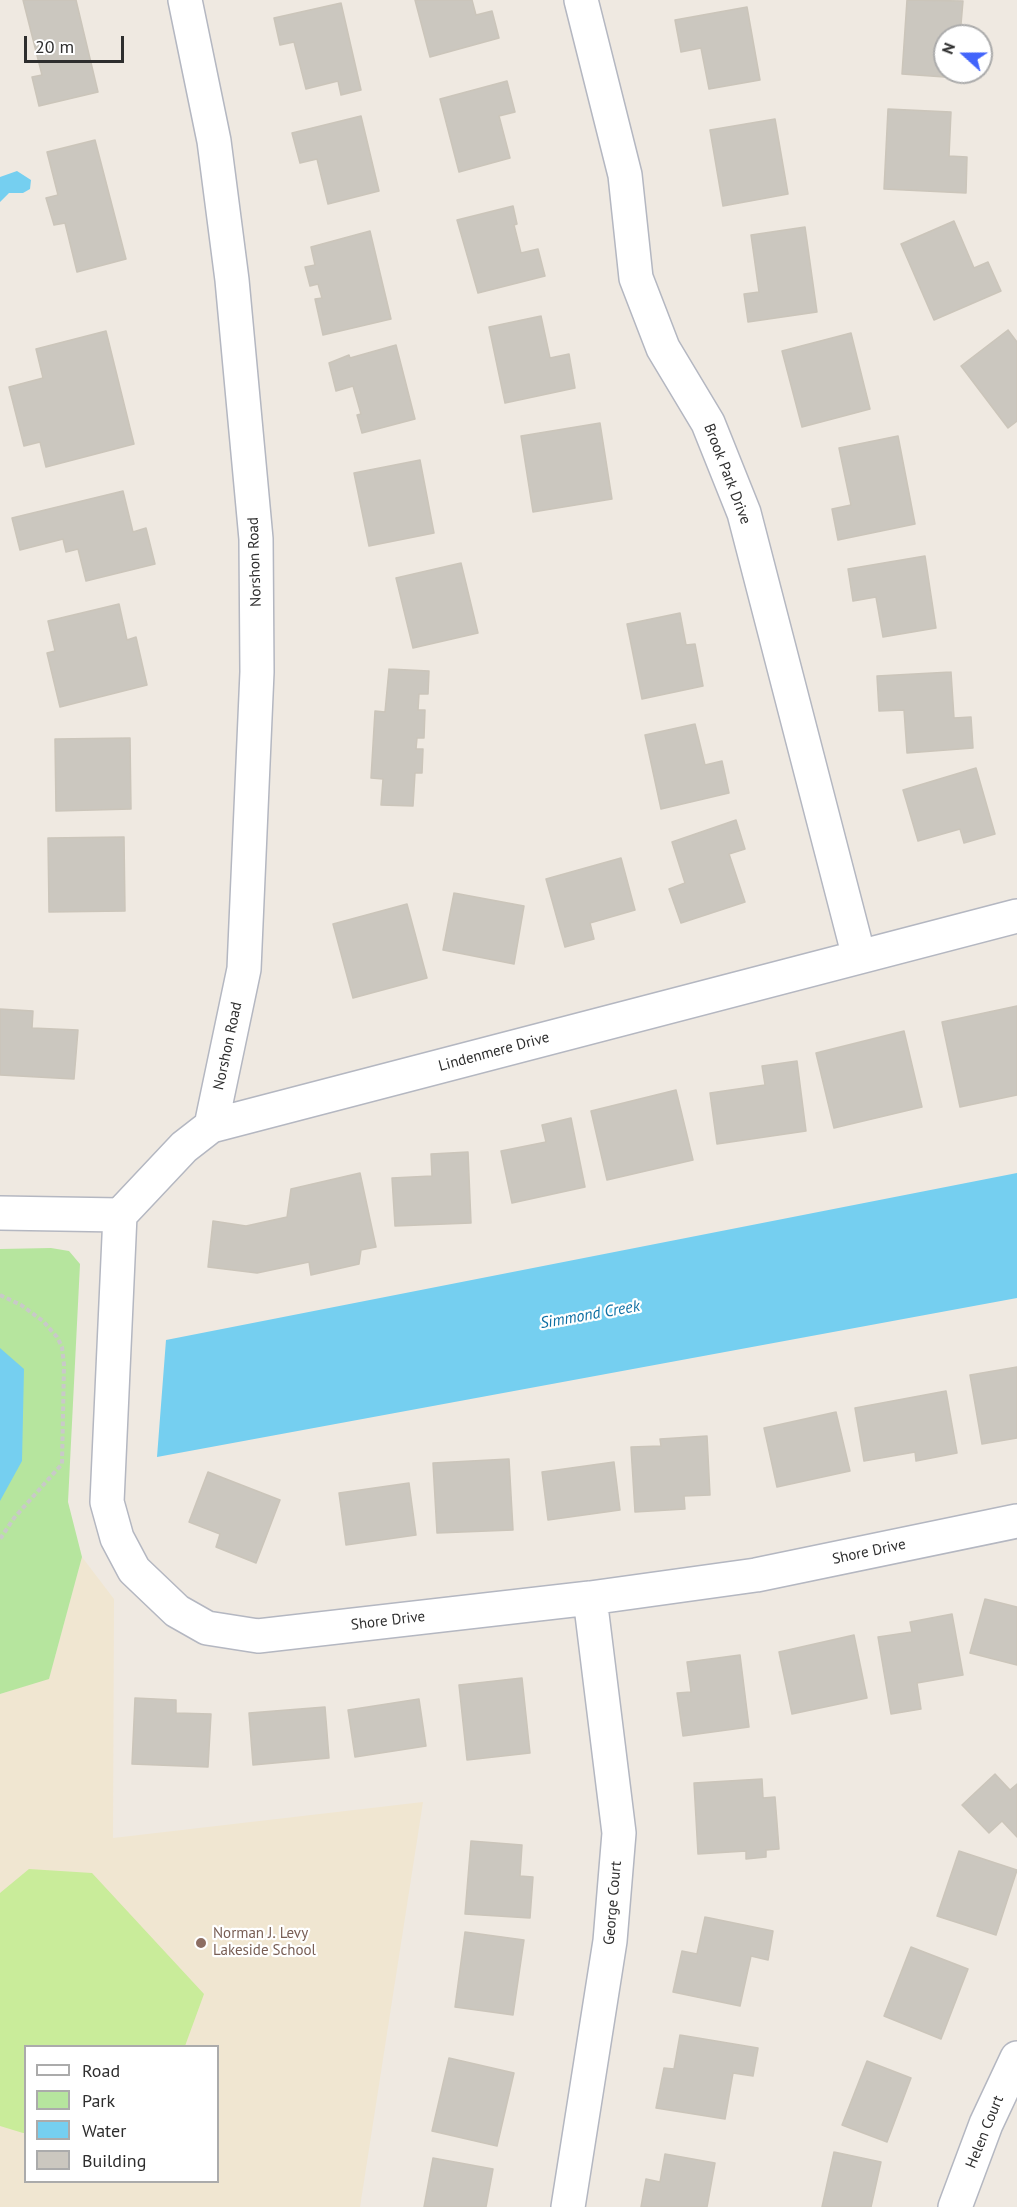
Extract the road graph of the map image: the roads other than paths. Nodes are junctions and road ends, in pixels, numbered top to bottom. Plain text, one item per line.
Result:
1 (185, 0) edge
2 (581, 0) edge
3 (1017, 916) edge
4 (859, 957) junction
5 (212, 1126) junction
6 (0, 1213) edge
7 (120, 1215) junction
8 (1017, 1521) edge
9 (590, 1598) junction
10 (1017, 2058) edge
11 (568, 2207) edge
12 (955, 2207) edge

1 - 5 street, Norshon Road
2 - 4 street, Brook Park Drive
3 - 4 street, Lindenmere Drive
4 - 5 street, Lindenmere Drive
5 - 7 street, Lindenmere Drive
6 - 7 street
7 - 9 street, Shore Drive
8 - 9 street, Shore Drive
9 - 11 street, George Court
10 - 12 street, Helen Court

